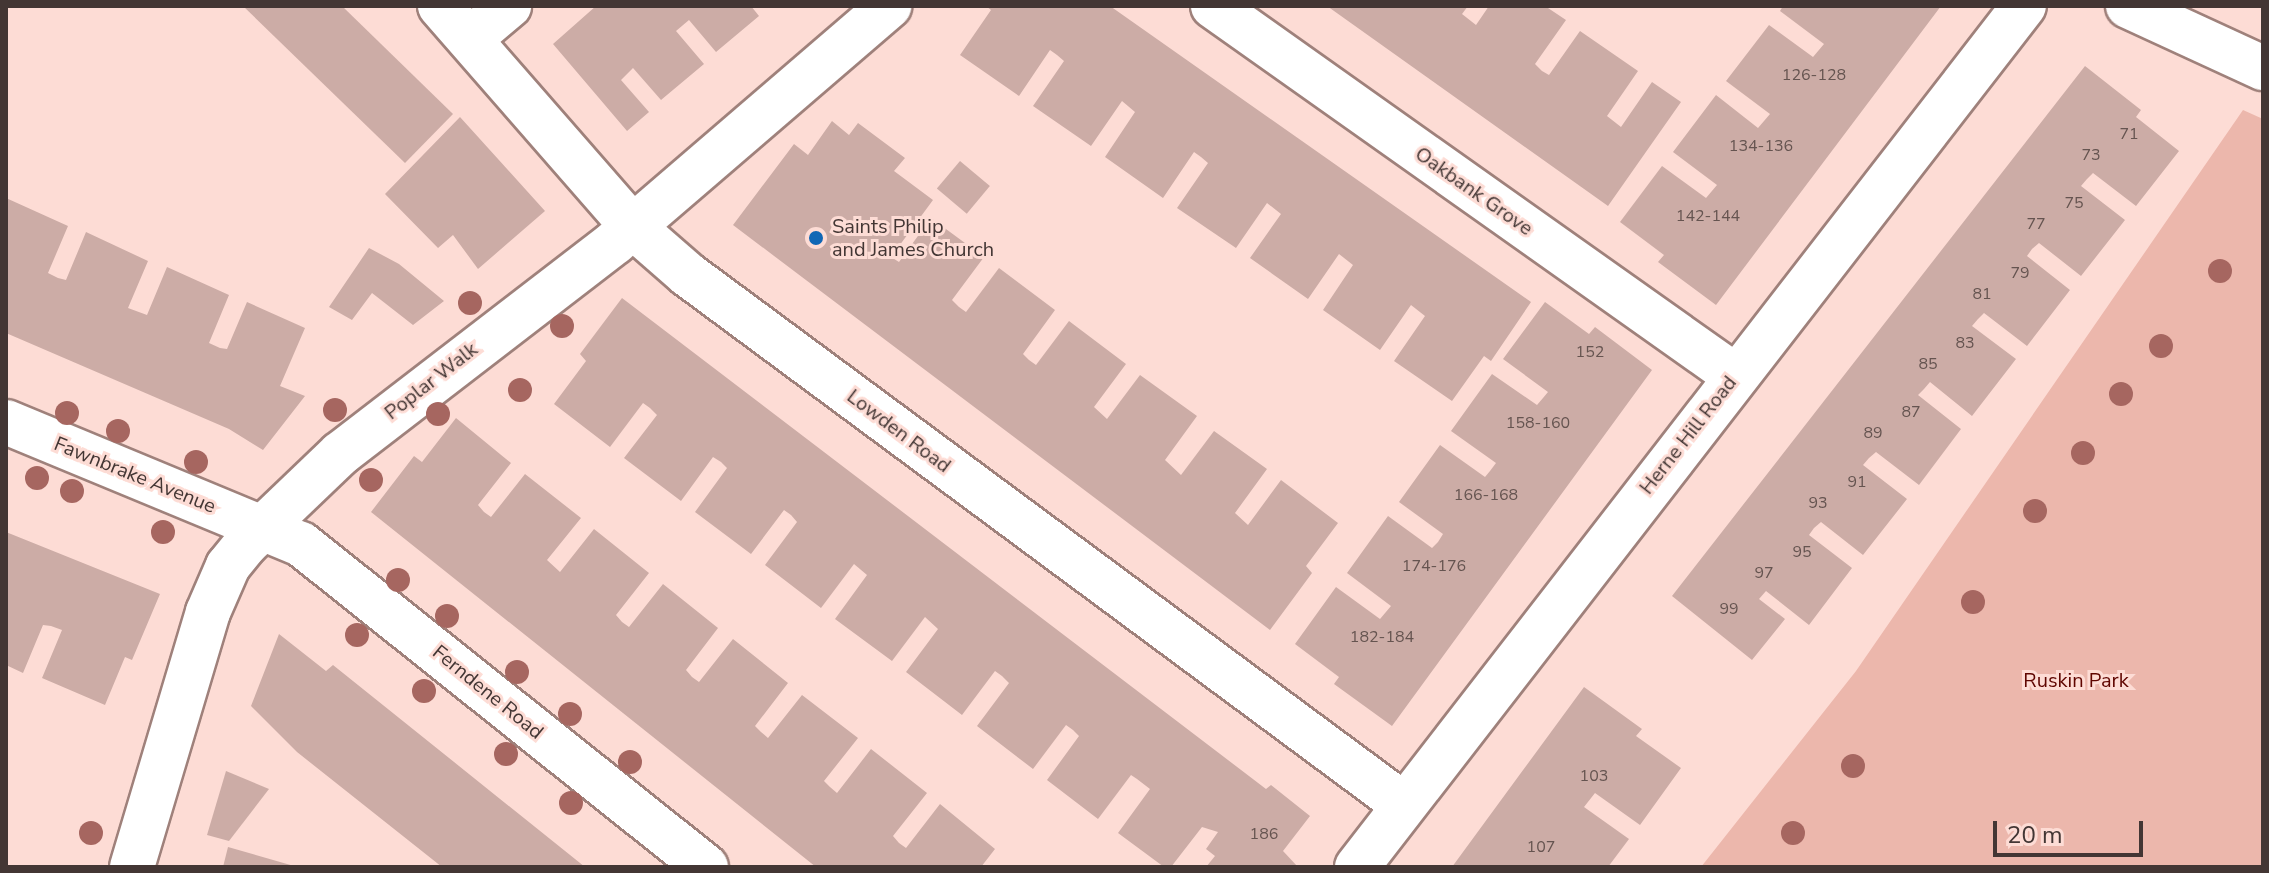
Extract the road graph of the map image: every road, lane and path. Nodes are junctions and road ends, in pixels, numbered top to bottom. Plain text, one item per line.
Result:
1 (440, 6) edge
2 (509, 6) edge
3 (889, 6) edge
4 (1213, 6) edge
5 (2024, 6) edge
6 (2128, 6) edge
7 (471, 38) junction
8 (2263, 68) edge
9 (632, 226) junction
10 (1734, 375) junction
11 (6, 422) edge
12 (264, 529) junction
13 (1404, 805) junction
14 (132, 867) edge
15 (706, 867) edge
16 (1357, 867) edge

1 - 7 street, Lowden Road
2 - 7 street
3 - 9 street, Poplar Walk
4 - 10 street, Oakbank Grove
5 - 10 street, Herne Hill Road
6 - 8 street
7 - 9 street, Lowden Road
9 - 12 street, Poplar Walk
9 - 13 street, Lowden Road
10 - 13 street, Herne Hill Road
11 - 12 street, Fawnbrake Avenue
12 - 14 street, Poplar Walk
12 - 15 street, Ferndene Road
13 - 16 street, Herne Hill Road

